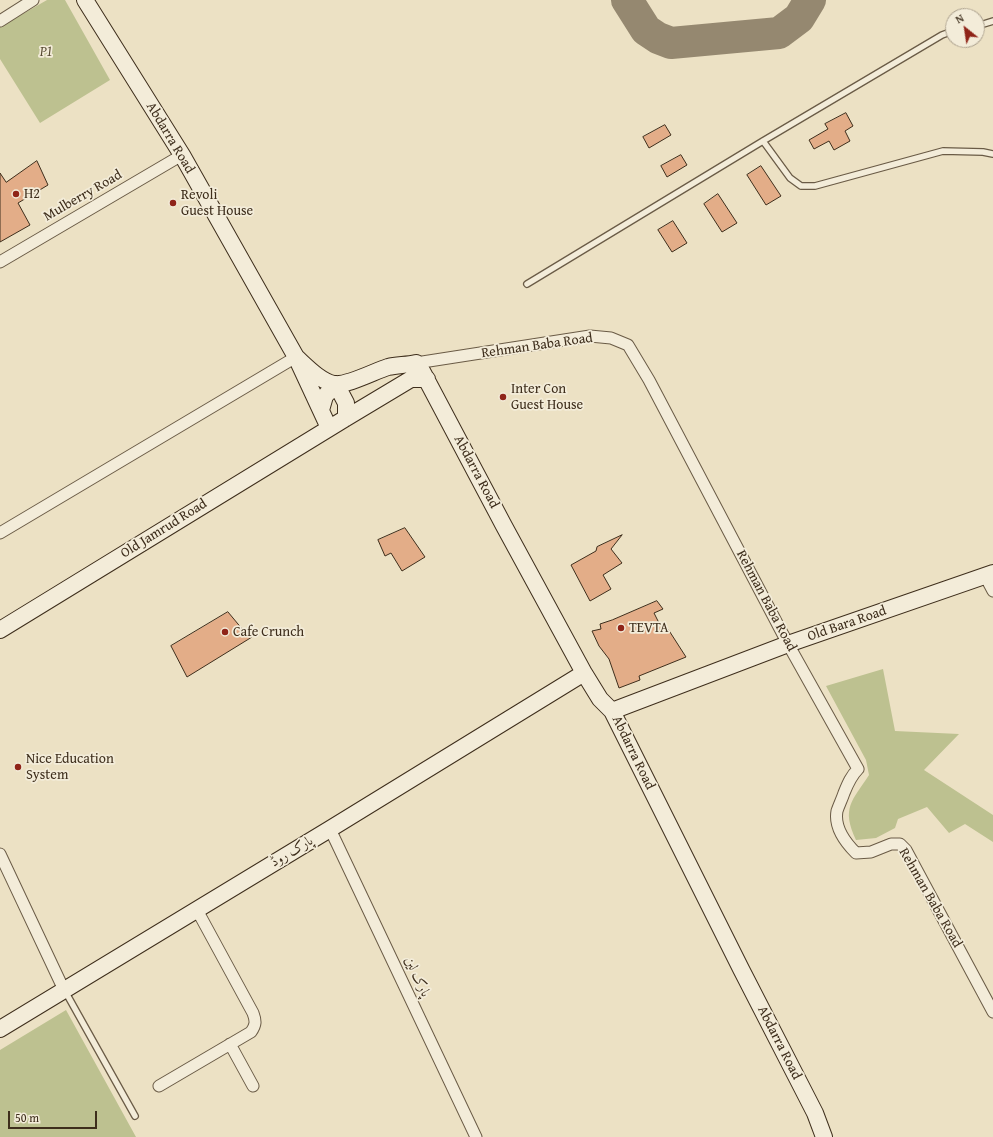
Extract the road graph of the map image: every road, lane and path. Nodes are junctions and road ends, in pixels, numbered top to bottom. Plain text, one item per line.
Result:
1 (33, 0) edge
2 (85, 0) edge
3 (0, 21) edge
4 (945, 34) edge
5 (763, 141) junction
6 (993, 154) edge
7 (182, 155) junction
8 (0, 262) edge
9 (527, 284) dead end
10 (296, 357) junction
11 (416, 364) junction
12 (427, 379) junction
13 (336, 384) junction
14 (321, 410) junction
15 (346, 418) junction
16 (329, 428) junction
17 (0, 533) edge
18 (989, 575) edge
19 (993, 591) edge
20 (0, 630) edge
21 (788, 644) junction
22 (584, 673) junction
23 (612, 711) junction
24 (330, 829) junction
25 (0, 854) edge
26 (197, 910) junction
27 (64, 990) junction
28 (993, 1012) edge
29 (0, 1030) edge
30 (230, 1044) junction
31 (159, 1086) dead end
32 (253, 1086) dead end
33 (135, 1116) dead end
34 (476, 1137) edge
35 (824, 1137) edge

1 - 3 street
2 - 7 street, Abdarra Road
4 - 5 lane
5 - 6 lane
5 - 9 lane
7 - 8 street, Mulberry Road
7 - 10 street, Abdarra Road
10 - 13 street
10 - 14 street, Abdarra Road
10 - 17 street
11 - 12 street
11 - 13 street
11 - 21 street, Rehman Baba Road
12 - 15 street, Old Jamrud Road
12 - 22 street, Abdarra Road
13 - 14 street
13 - 15 street
14 - 16 street, Abdarra Road
15 - 16 street, Old Jamrud Road
16 - 20 street, Old Jamrud Road
18 - 19 street
18 - 21 street, Old Bara Road
21 - 23 street, Old Bara Road
21 - 28 street, Rehman Baba Road
22 - 23 street, Abdarra Road
22 - 24 street, پارک روڈ
23 - 35 street, Abdarra Road
24 - 26 street, پارک روڈ
24 - 34 street, پارک لین
25 - 27 street
26 - 27 street, پارک روڈ
26 - 30 street
27 - 29 street, پارک روڈ
27 - 33 lane
30 - 31 street
30 - 32 street

